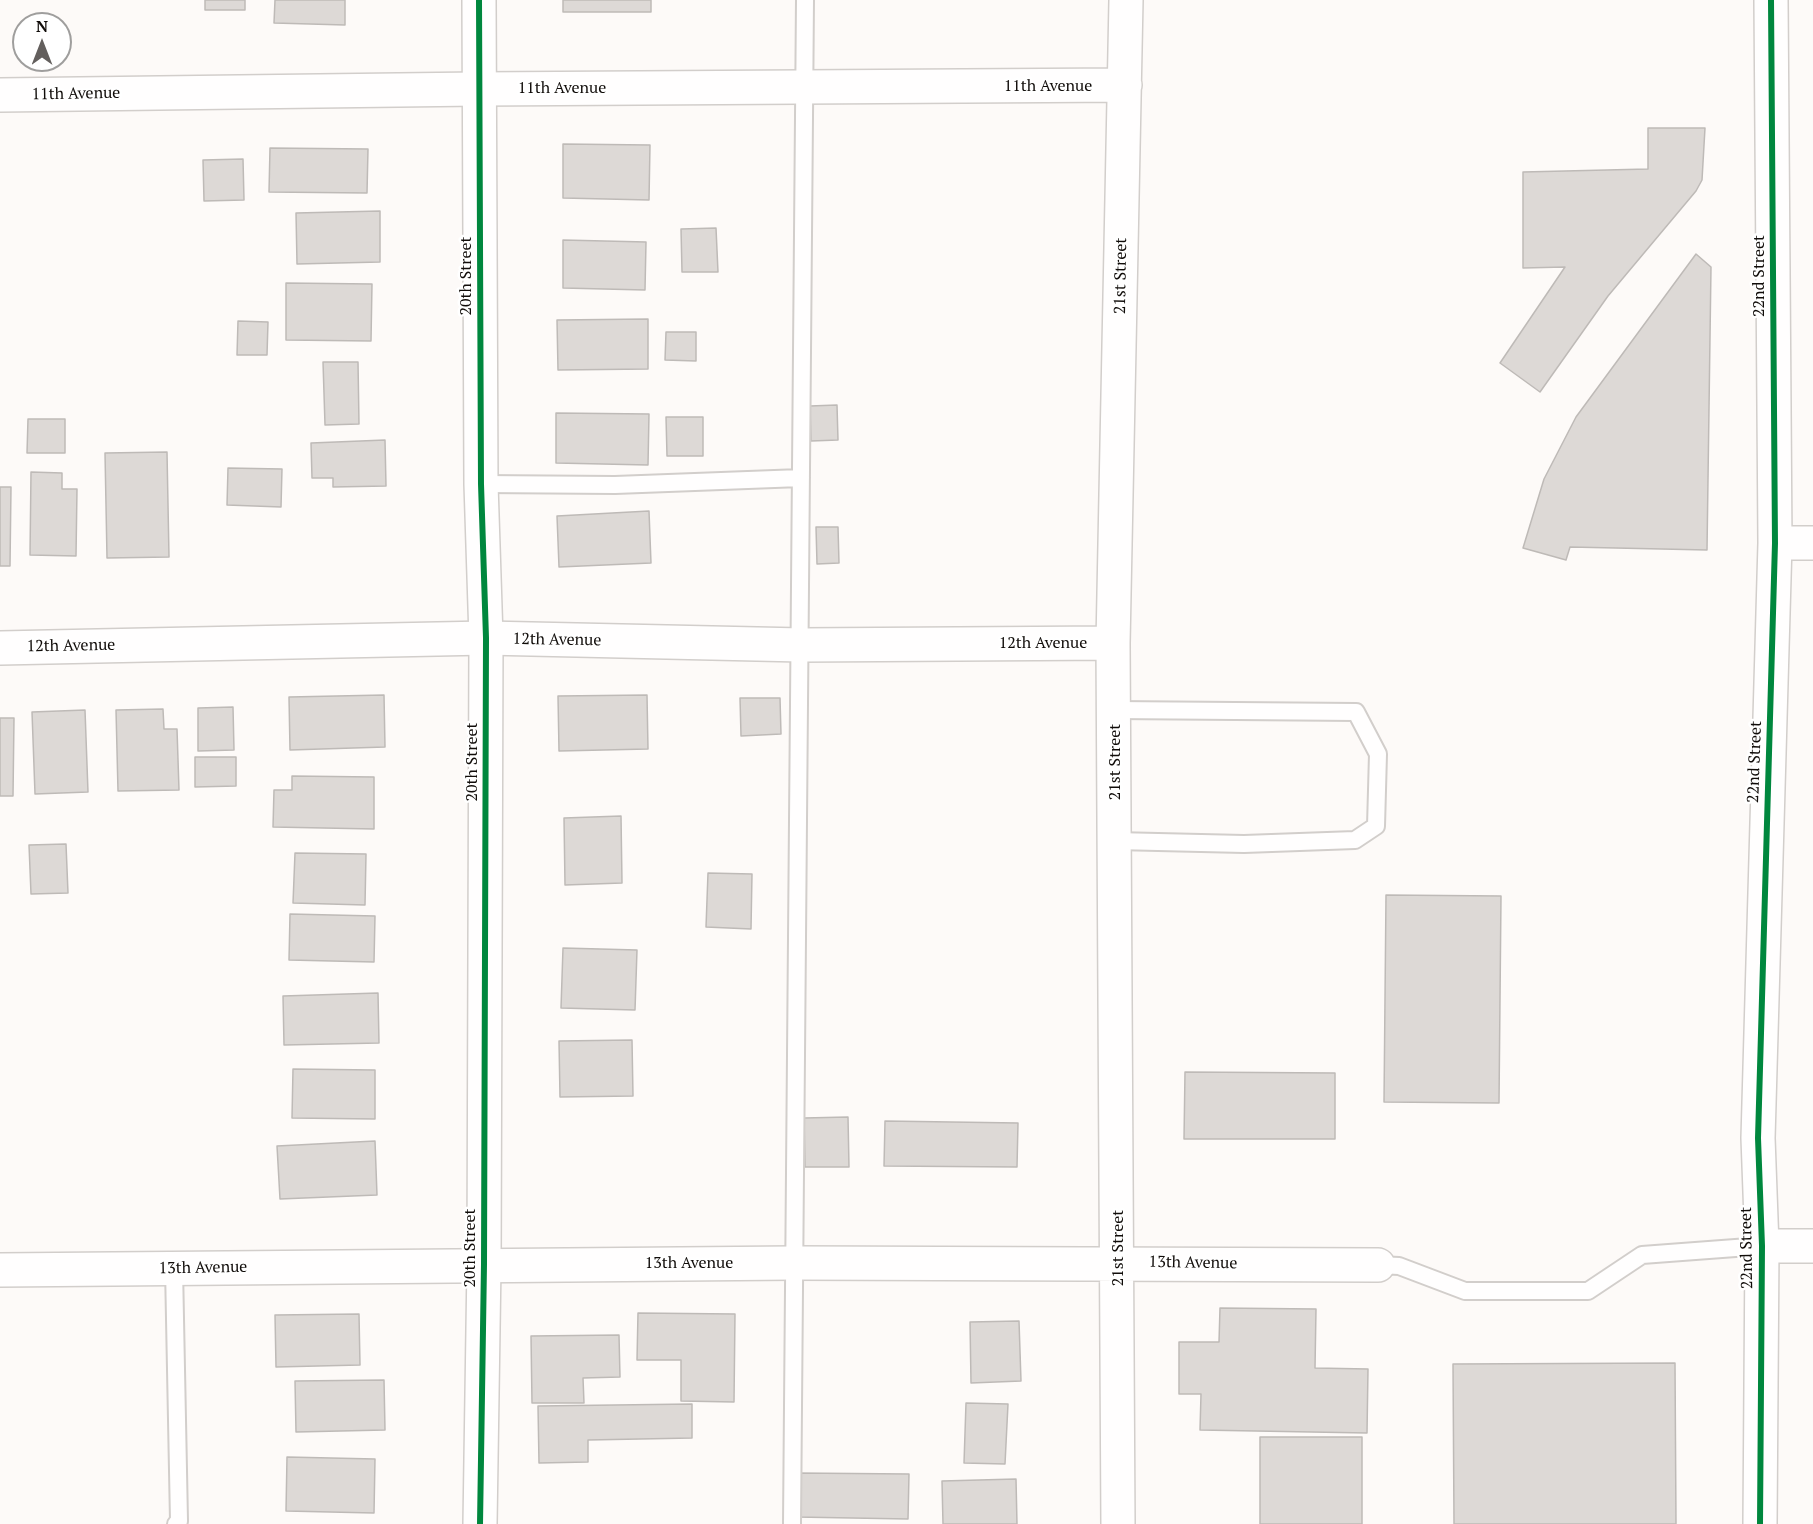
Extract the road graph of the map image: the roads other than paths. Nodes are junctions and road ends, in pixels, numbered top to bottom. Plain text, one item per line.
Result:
1 (479, 0) edge
2 (805, 0) edge
3 (1126, 0) edge
4 (1771, 0) edge
5 (804, 86) junction
6 (1125, 86) junction
7 (478, 88) junction
8 (0, 95) edge
9 (801, 478) junction
10 (481, 484) junction
11 (1775, 543) junction
12 (1813, 543) edge
13 (486, 638) junction
14 (1113, 643) junction
15 (802, 645) junction
16 (0, 648) edge
17 (1114, 710) junction
18 (1115, 841) junction
19 (1762, 1246) junction
20 (1813, 1246) edge
21 (1118, 1262) junction
22 (794, 1263) junction
23 (484, 1264) junction
24 (1378, 1265) joint
25 (174, 1268) junction
26 (0, 1270) edge
27 (176, 1524) edge
28 (480, 1524) edge
29 (792, 1524) edge
30 (1118, 1524) edge
31 (1760, 1524) edge

1 - 7 street, 20th Street
2 - 5 lane
3 - 6 street, 21st Street
4 - 11 street, 22nd Street
5 - 6 street, 11th Avenue
5 - 7 street, 11th Avenue
5 - 9 lane
6 - 14 street, 21st Street
7 - 8 street, 11th Avenue
7 - 10 street, 20th Street
9 - 10 lane
9 - 15 lane
10 - 13 street, 20th Street
11 - 12 street
11 - 19 street, 22nd Street
13 - 15 street, 12th Avenue
13 - 16 street, 12th Avenue
13 - 23 street, 20th Street
14 - 15 street, 12th Avenue
14 - 17 street, 21st Street
15 - 22 lane
17 - 18 street, 21st Street
17 - 18 lane
18 - 21 street, 21st Street
19 - 20 street
19 - 24 lane
19 - 31 street, 22nd Street
21 - 22 street, 13th Avenue
21 - 24 street, 13th Avenue
21 - 30 street, 21st Street
22 - 23 street, 13th Avenue
22 - 29 lane
23 - 25 street, 13th Avenue
23 - 28 street, 20th Street
25 - 26 street, 13th Avenue
25 - 27 lane

